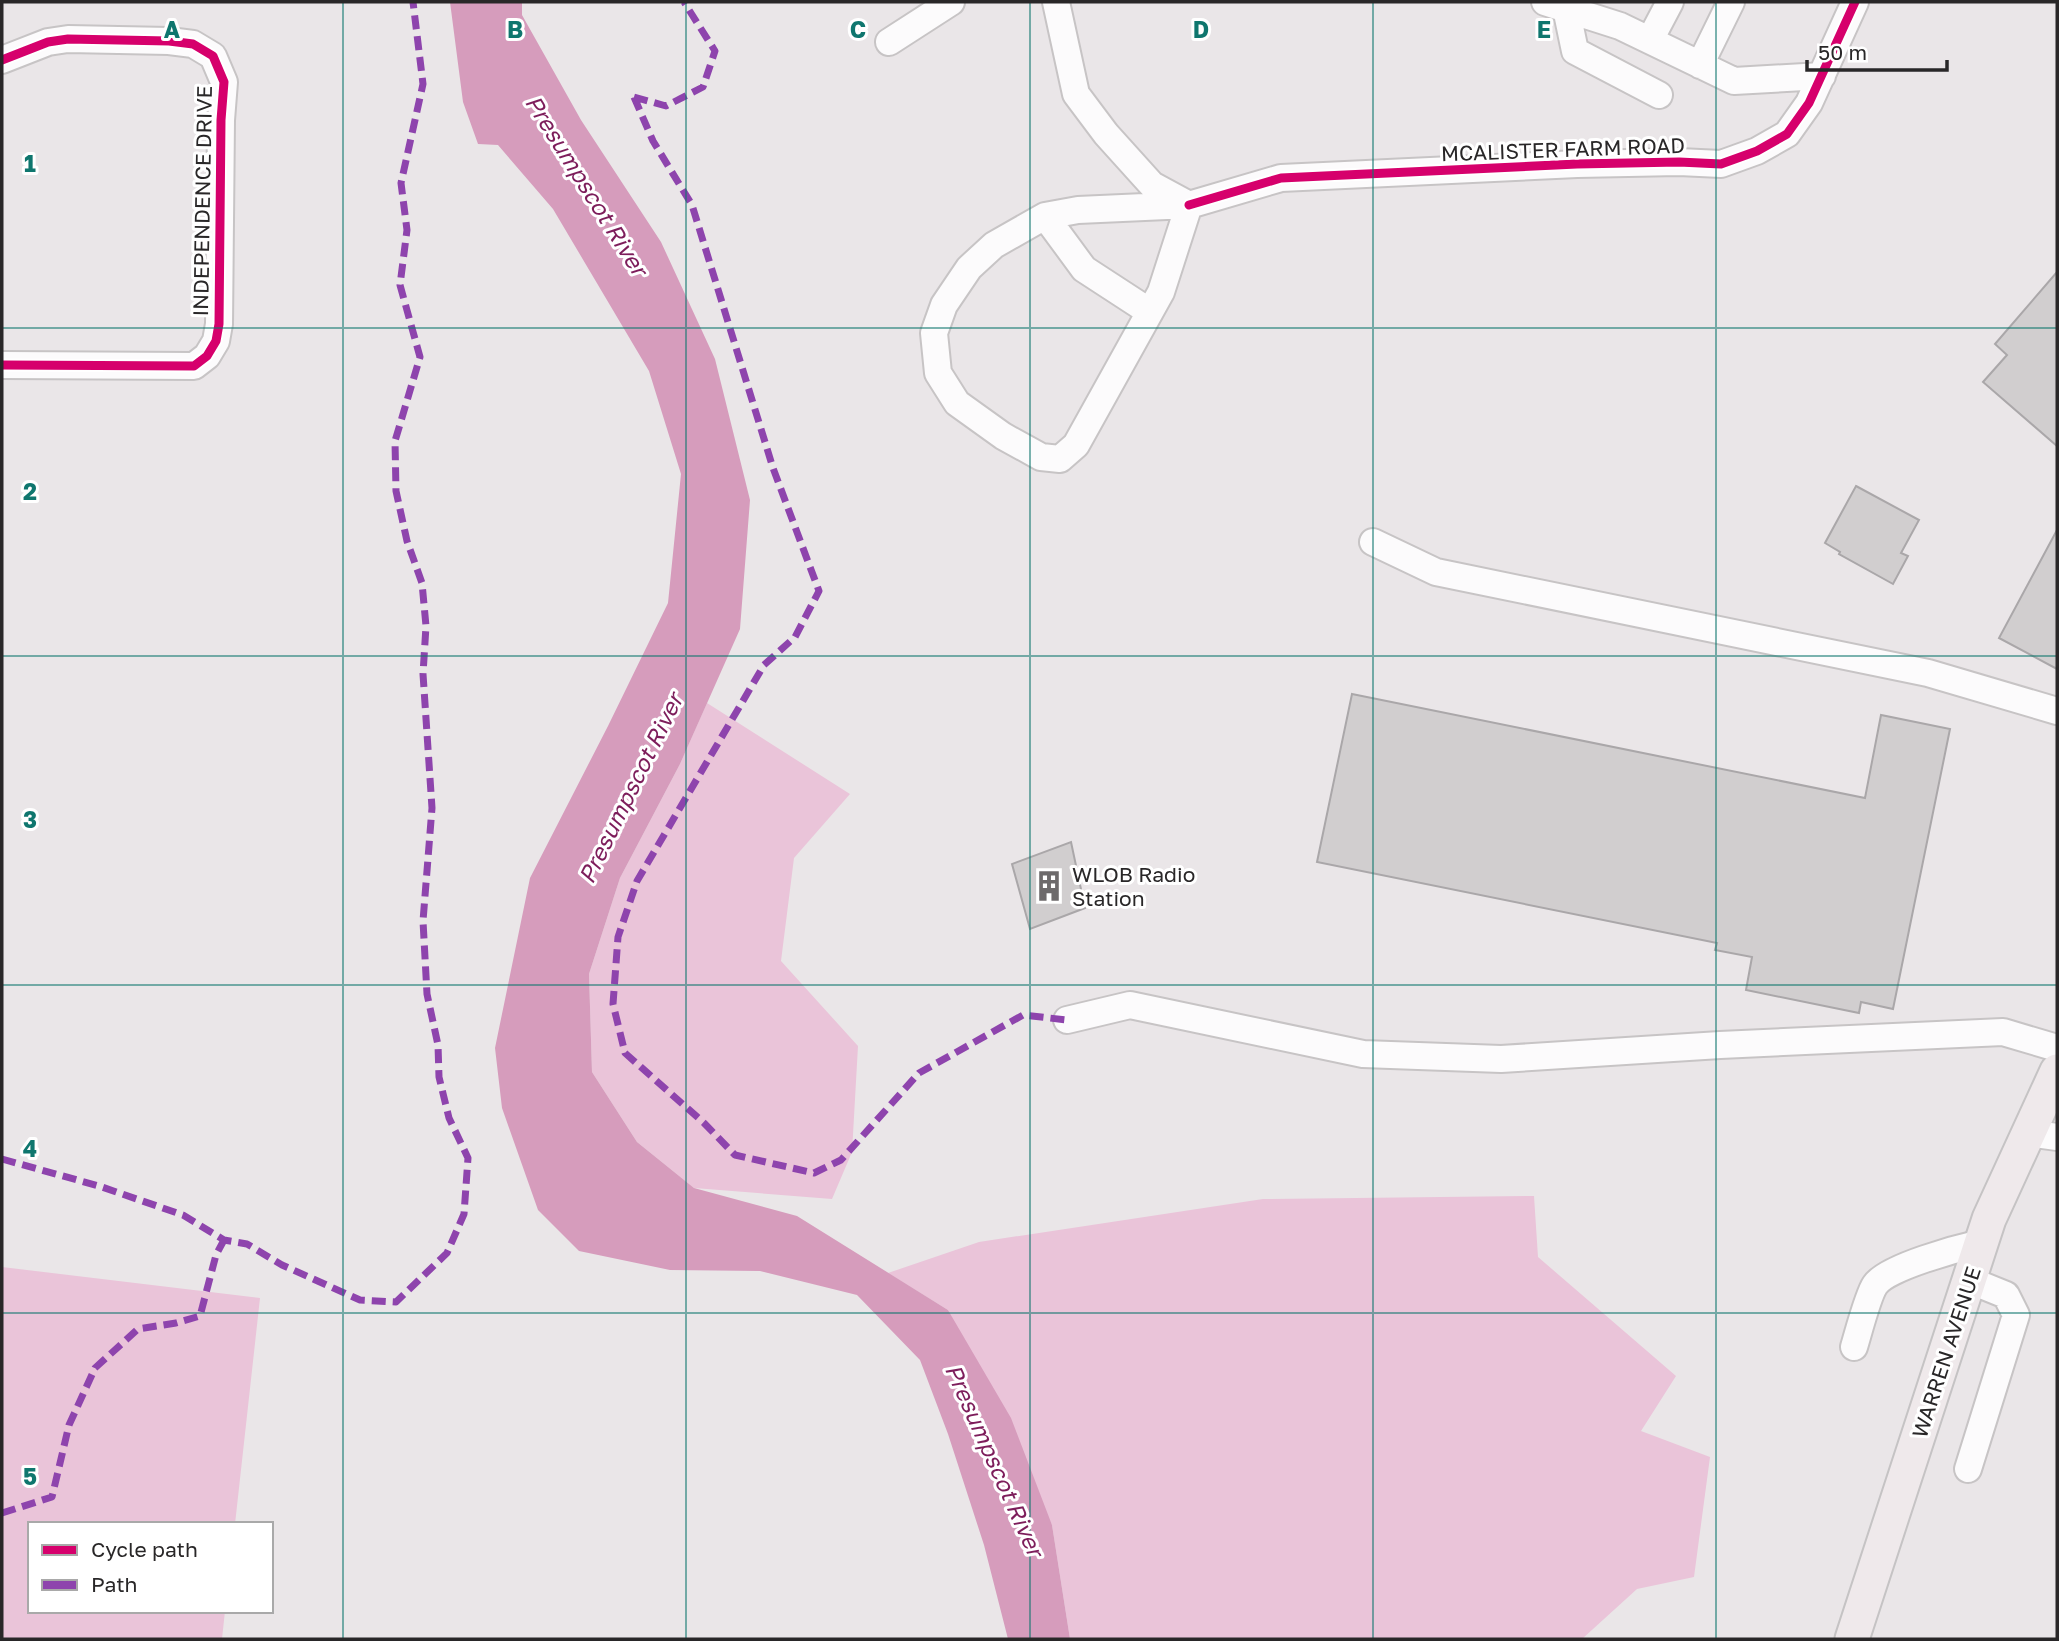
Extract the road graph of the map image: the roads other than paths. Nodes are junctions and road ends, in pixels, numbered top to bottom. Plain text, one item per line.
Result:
1 (951, 2) edge
2 (1056, 2) edge
3 (1670, 2) edge
4 (1731, 2) edge
5 (1855, 2) edge
6 (1555, 5) edge
7 (1650, 40) junction
8 (889, 42) dead end
9 (2, 60) edge
10 (1700, 65) junction
11 (1822, 76) junction
12 (1659, 95) dead end
13 (1189, 205) junction
14 (1045, 216) junction
15 (1150, 312) junction
16 (2, 365) edge
17 (1373, 542) dead end
18 (2057, 711) edge
19 (1067, 1020) dead end
20 (2057, 1048) edge
21 (2057, 1071) edge
22 (2042, 1135) edge
23 (1981, 1243) junction
24 (1969, 1280) junction
25 (1854, 1347) dead end
26 (1968, 1469) dead end
27 (1852, 1639) edge

1 - 8 street
2 - 13 street
3 - 7 street
4 - 10 street
5 - 11 street, MCALISTER FARM ROAD
6 - 7 street
6 - 12 street
7 - 10 street
9 - 16 street, INDEPENDENCE DRIVE
10 - 11 street
11 - 13 street, MCALISTER FARM ROAD
13 - 14 street, MCALISTER FARM ROAD
13 - 15 street
14 - 15 street
14 - 15 street
17 - 18 street
19 - 20 street
21 - 22 main road, WARREN AVENUE
22 - 23 main road, WARREN AVENUE
23 - 24 main road, WARREN AVENUE
23 - 25 street
24 - 26 street
24 - 27 main road, WARREN AVENUE

